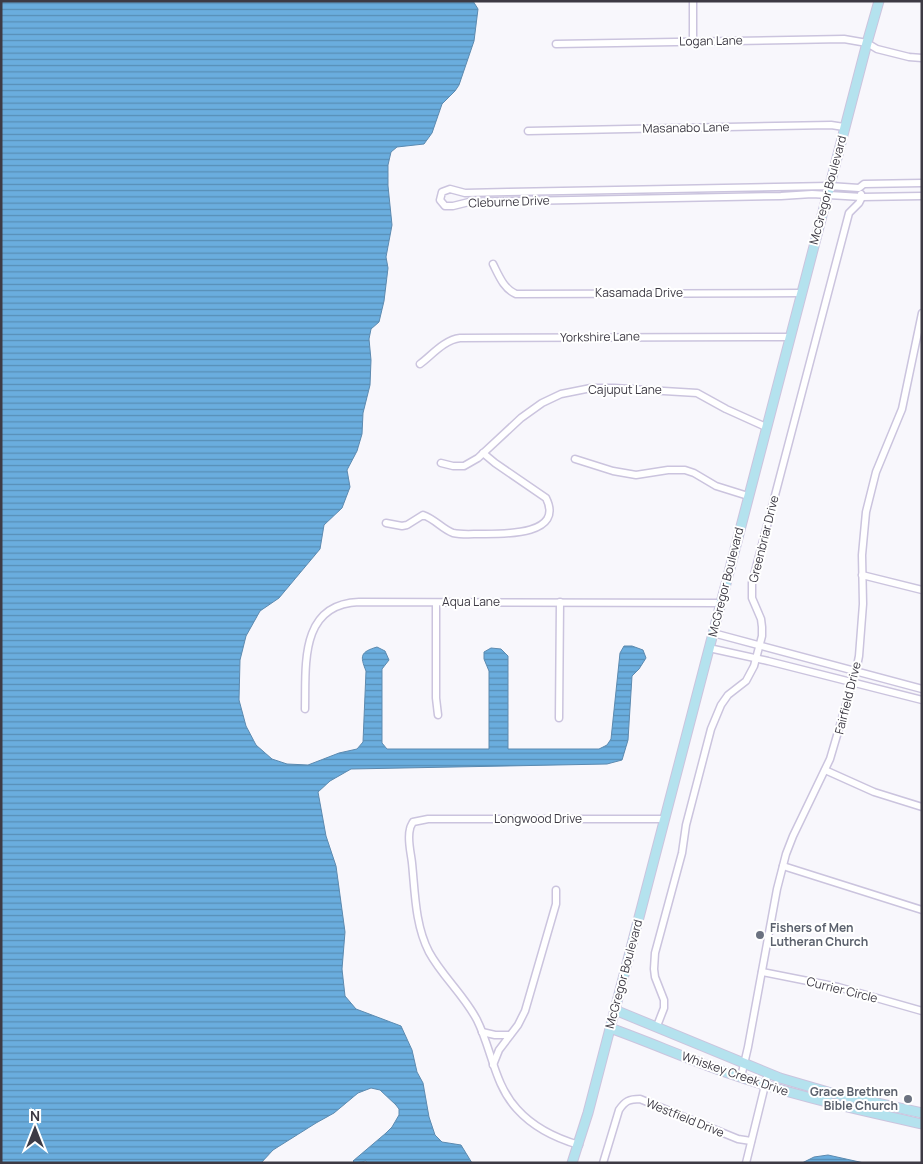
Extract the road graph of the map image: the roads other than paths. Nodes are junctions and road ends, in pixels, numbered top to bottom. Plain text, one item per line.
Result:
1 (693, 1) edge
2 (879, 1) edge
3 (693, 41) junction
4 (866, 43) junction
5 (556, 44) dead end
6 (922, 58) edge
7 (844, 127) junction
8 (528, 131) dead end
9 (922, 183) edge
10 (859, 188) junction
11 (628, 190) junction
12 (828, 190) junction
13 (922, 196) edge
14 (862, 197) junction
15 (628, 199) junction
16 (493, 264) dead end
17 (800, 293) junction
18 (922, 313) edge
19 (789, 337) junction
20 (420, 364) dead end
21 (766, 427) junction
22 (483, 453) junction
23 (575, 459) dead end
24 (441, 463) dead end
25 (748, 496) junction
26 (386, 523) dead end
27 (862, 575) junction
28 (922, 590) edge
29 (436, 602) junction
30 (560, 602) junction
31 (721, 602) junction
32 (713, 633) junction
33 (758, 646) junction
34 (709, 648) junction
35 (756, 658) junction
36 (856, 671) junction
37 (852, 683) junction
38 (922, 689) edge
39 (922, 700) edge
40 (306, 708) dead end
41 (438, 715) dead end
42 (559, 718) dead end
43 (825, 770) junction
44 (922, 807) edge
45 (664, 819) junction
46 (783, 866) junction
47 (556, 890) dead end
48 (922, 910) edge
49 (762, 972) junction
50 (615, 1010) junction
51 (922, 1011) edge
52 (657, 1026) junction
53 (610, 1028) junction
54 (482, 1032) junction
55 (510, 1035) junction
56 (745, 1063) junction
57 (493, 1065) junction
58 (768, 1073) junction
59 (741, 1078) junction
60 (765, 1085) junction
61 (922, 1113) edge
62 (922, 1124) edge
63 (751, 1141) junction
64 (578, 1145) junction
65 (572, 1163) edge
66 (603, 1163) edge
67 (746, 1163) edge

1 - 3 street
2 - 4 main road, McGregor Boulevard
3 - 4 street, Logan Lane
3 - 5 street, Logan Lane
4 - 6 street, Logan Lane
4 - 7 main road, McGregor Boulevard
7 - 8 street, Masanabo Lane
7 - 12 main road, McGregor Boulevard
9 - 10 street
10 - 12 street
10 - 14 street
11 - 12 street, Cleburne Drive
11 - 15 street
11 - 15 street, Cleburne Drive
12 - 14 street
12 - 15 street, Cleburne Drive
12 - 17 main road, McGregor Boulevard
13 - 14 street
14 - 33 street, Greenbriar Drive
16 - 17 street, Kasamada Drive
17 - 19 main road, McGregor Boulevard
18 - 27 street, Fairfield Drive
19 - 20 street, Yorkshire Lane
19 - 21 main road, McGregor Boulevard
21 - 22 street, Cajuput Lane
21 - 25 main road, McGregor Boulevard
22 - 24 street, Cajuput Lane
22 - 26 street
23 - 25 street
25 - 31 main road, McGregor Boulevard
27 - 28 street
27 - 36 street, Fairfield Drive
29 - 30 street, Aqua Lane
29 - 40 street, Aqua Lane
29 - 41 street
30 - 31 street, Aqua Lane
30 - 42 street
31 - 32 main road, McGregor Boulevard
32 - 33 street
32 - 34 main road, McGregor Boulevard
33 - 35 street, Greenbriar Drive
33 - 36 street
34 - 35 street
34 - 45 main road, McGregor Boulevard
35 - 37 street
35 - 52 street, Greenbriar Drive
36 - 37 street, Fairfield Drive
36 - 38 street
37 - 39 street
37 - 43 street, Fairfield Drive
43 - 44 street
43 - 46 street, Fairfield Drive
45 - 50 main road, McGregor Boulevard
45 - 54 street, Longwood Drive
46 - 48 street
46 - 49 street, Fairfield Drive
47 - 55 street
49 - 51 street, Currier Circle
49 - 56 street, Fairfield Drive
50 - 52 main road, Whiskey Creek Drive
50 - 53 main road, McGregor Boulevard
52 - 56 main road, Whiskey Creek Drive
53 - 59 main road, Whiskey Creek Drive
53 - 64 main road, McGregor Boulevard
54 - 55 street
54 - 57 street
55 - 57 street
56 - 58 main road, Whiskey Creek Drive
56 - 59 street, Fairfield Drive
57 - 64 street
58 - 60 street
58 - 61 main road, Whiskey Creek Drive
59 - 60 main road, Whiskey Creek Drive
60 - 62 main road, Whiskey Creek Drive
60 - 63 street
63 - 66 street, Westfield Drive
63 - 67 street
64 - 65 main road, McGregor Boulevard

